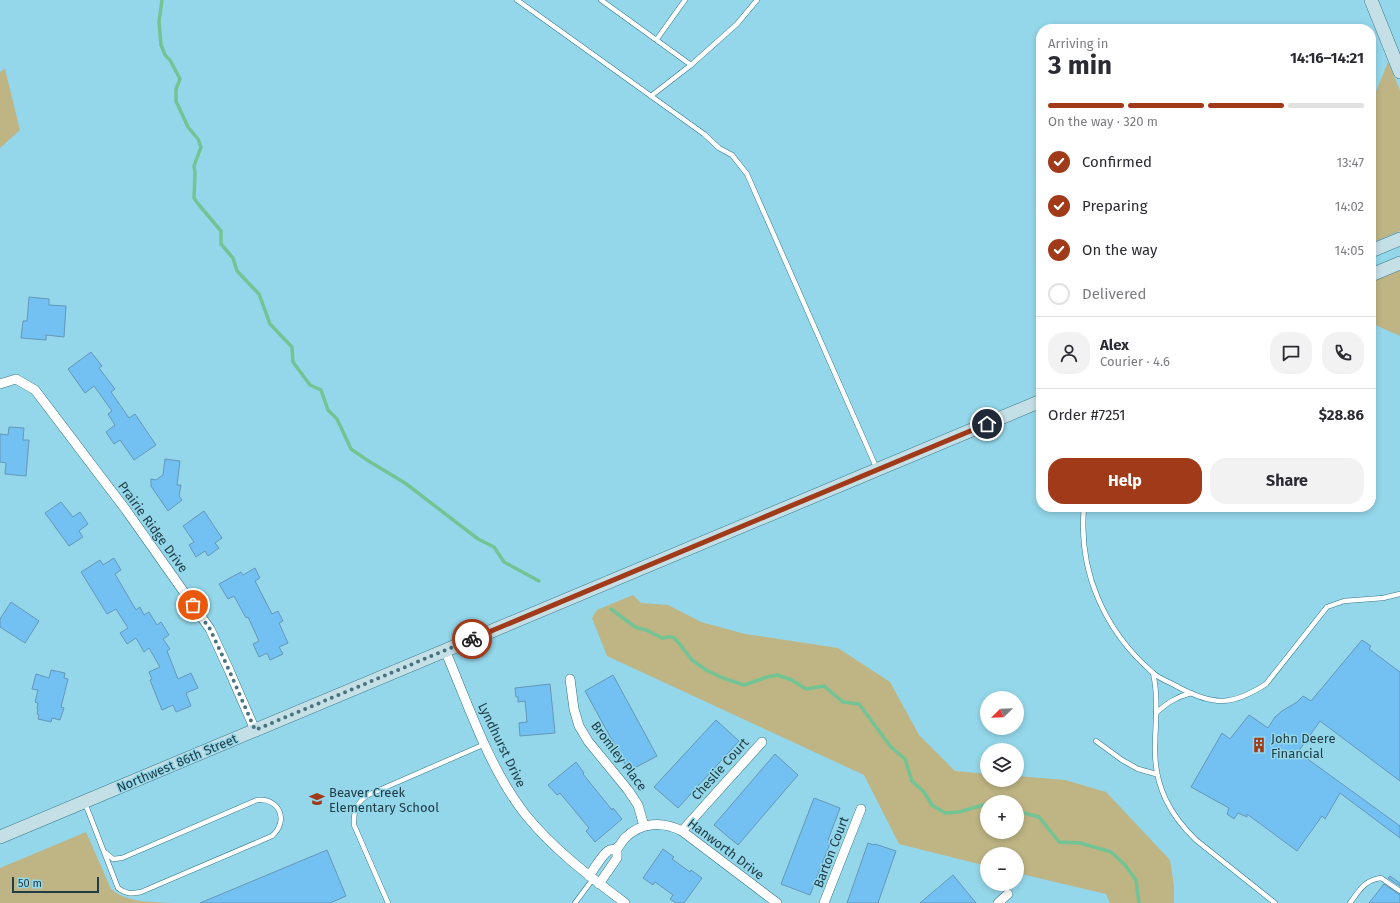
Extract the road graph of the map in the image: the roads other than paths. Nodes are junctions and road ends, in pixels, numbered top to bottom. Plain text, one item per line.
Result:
1 (517, 0) edge
2 (601, 0) edge
3 (685, 0) edge
4 (757, 0) edge
5 (1371, 0) edge
6 (657, 39) junction
7 (690, 65) junction
8 (1400, 72) edge
9 (651, 96) junction
10 (1400, 239) edge
11 (1376, 249) edge
12 (1400, 263) edge
13 (1376, 273) edge
14 (0, 384) edge
15 (1036, 403) edge
16 (878, 470) junction
17 (1084, 512) edge
18 (1400, 594) edge
19 (446, 650) junction
20 (1153, 673) junction
21 (570, 679) dead end
22 (1191, 693) junction
23 (1156, 713) junction
24 (255, 730) junction
25 (1096, 741) dead end
26 (762, 742) dead end
27 (485, 744) junction
28 (1156, 774) junction
29 (85, 802) junction
30 (861, 809) dead end
31 (644, 826) junction
32 (682, 831) junction
33 (0, 837) edge
34 (106, 853) junction
35 (594, 880) junction
36 (1400, 891) edge
37 (1008, 894) dead end
38 (388, 903) edge
39 (575, 903) edge
40 (625, 903) edge
41 (777, 903) edge
42 (824, 903) edge
43 (998, 903) edge
44 (1275, 903) edge
45 (1350, 903) edge

1 - 9 lane
2 - 6 lane
3 - 6 lane
4 - 7 lane
5 - 8 main road
6 - 7 lane
7 - 9 lane
9 - 16 lane
10 - 11 main road
12 - 13 main road
14 - 24 street, Prairie Ridge Drive
15 - 16 main road, Northwest 86th Street
16 - 19 main road, Northwest 86th Street
17 - 20 lane
18 - 22 lane
19 - 24 main road, Northwest 86th Street
19 - 27 street, Lyndhurst Drive
20 - 22 lane
20 - 23 lane
21 - 31 street, Bromley Place
22 - 23 lane
23 - 28 lane
24 - 29 main road, Northwest 86th Street
25 - 28 lane
26 - 32 street, Cheslie Court
27 - 35 street, Lyndhurst Drive
27 - 38 lane
28 - 44 lane
29 - 33 main road, Northwest 86th Street
29 - 34 lane
30 - 42 street, Barton Court
31 - 32 street, Hanworth Drive
31 - 35 street, Hanworth Drive
32 - 41 street, Hanworth Drive
34 - 34 lane
35 - 39 lane
35 - 40 street, Lyndhurst Drive
36 - 45 lane
37 - 43 street

